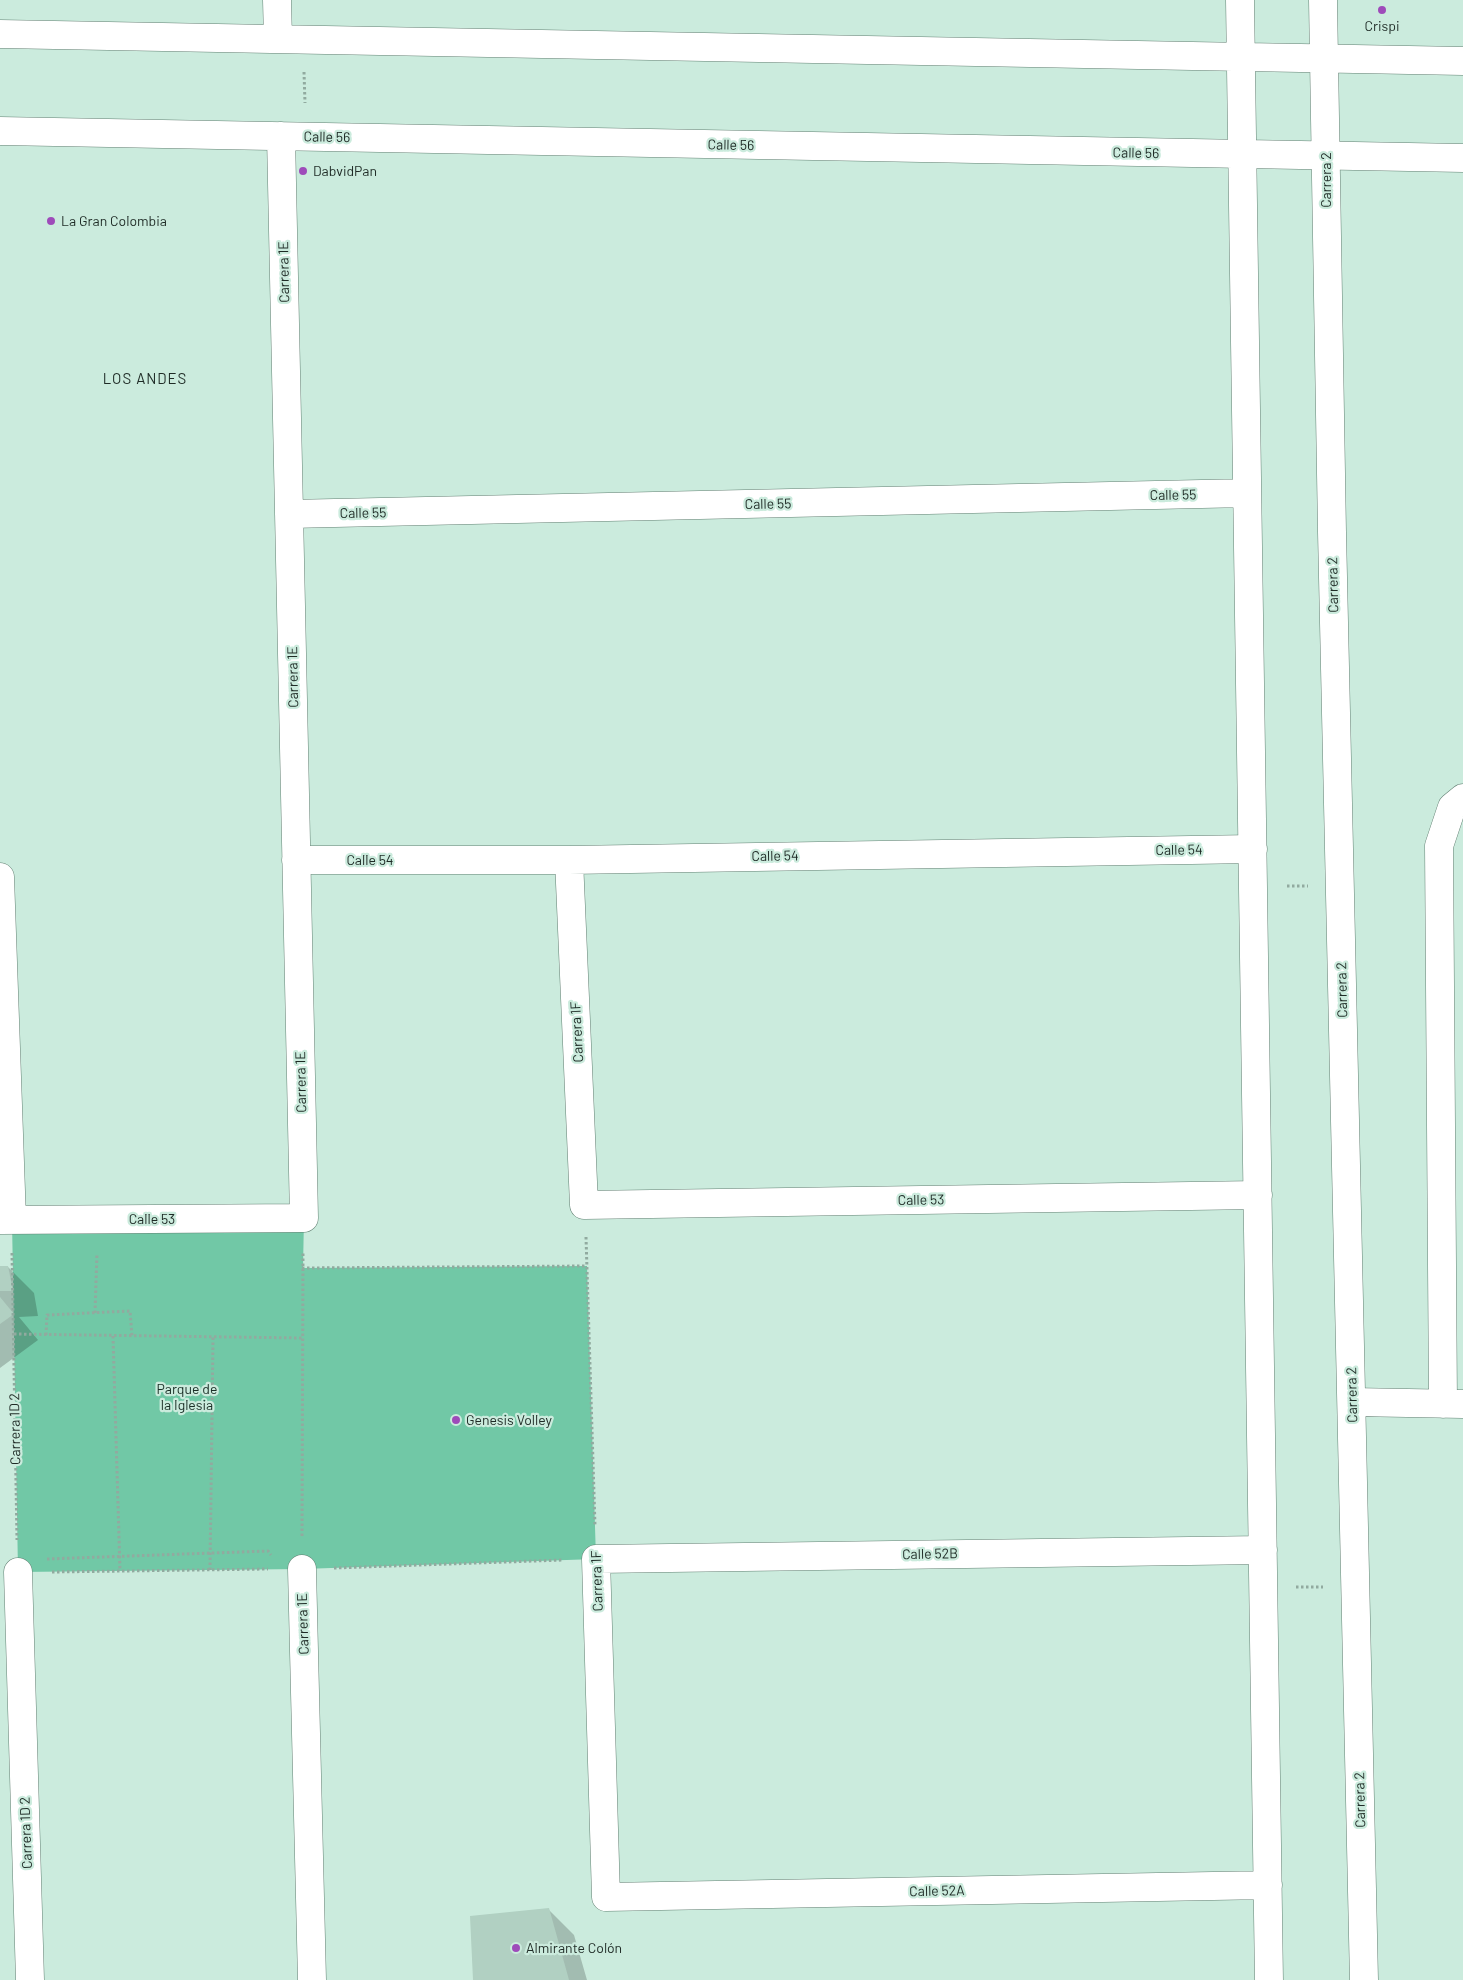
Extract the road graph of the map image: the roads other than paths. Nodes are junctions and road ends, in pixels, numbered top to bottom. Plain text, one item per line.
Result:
1 (277, 0) edge
2 (1240, 0) edge
3 (1323, 0) edge
4 (0, 34) edge
5 (291, 39) junction
6 (1242, 58) junction
7 (1324, 59) junction
8 (1463, 61) edge
9 (0, 131) edge
10 (294, 136) junction
11 (1243, 155) junction
12 (1326, 156) junction
13 (1463, 158) edge
14 (1247, 493) junction
15 (289, 514) junction
16 (1463, 798) edge
17 (1252, 849) junction
18 (296, 860) junction
19 (569, 860) junction
20 (0, 877) edge
21 (1258, 1195) junction
22 (584, 1205) joint
23 (304, 1218) joint
24 (6, 1220) edge
25 (1352, 1402) junction
26 (1453, 1404) edge
27 (1263, 1550) junction
28 (596, 1559) joint
29 (302, 1569) road end
30 (18, 1572) road end
31 (1268, 1885) junction
32 (606, 1897) joint
33 (30, 1980) edge
34 (312, 1980) edge
35 (1269, 1980) edge
36 (1364, 1980) edge

1 - 5 street
2 - 6 street
3 - 7 street, Carrera 2
4 - 5 street
5 - 6 street
6 - 7 street
6 - 11 street
7 - 8 street
7 - 12 street, Carrera 2
9 - 10 street, Calle 56
10 - 11 street, Calle 56
10 - 15 street, Carrera 1E
11 - 12 street, Calle 56
11 - 14 street
12 - 13 street, Calle 56
12 - 25 street, Carrera 2
14 - 15 street, Calle 55
14 - 17 street
15 - 18 street, Carrera 1E
16 - 26 street
17 - 19 street, Calle 54
17 - 21 street
18 - 19 street, Calle 54
18 - 23 street, Carrera 1E
19 - 22 street, Carrera 1F
20 - 24 street
21 - 22 street, Calle 53
21 - 27 street
23 - 24 street, Calle 53
25 - 26 street
25 - 36 street, Carrera 2
27 - 28 street, Calle 52B
27 - 31 street
28 - 32 street, Carrera 1F
29 - 34 street, Carrera 1E
30 - 33 street, Carrera 1D 2
31 - 32 street, Calle 52A
31 - 35 street

